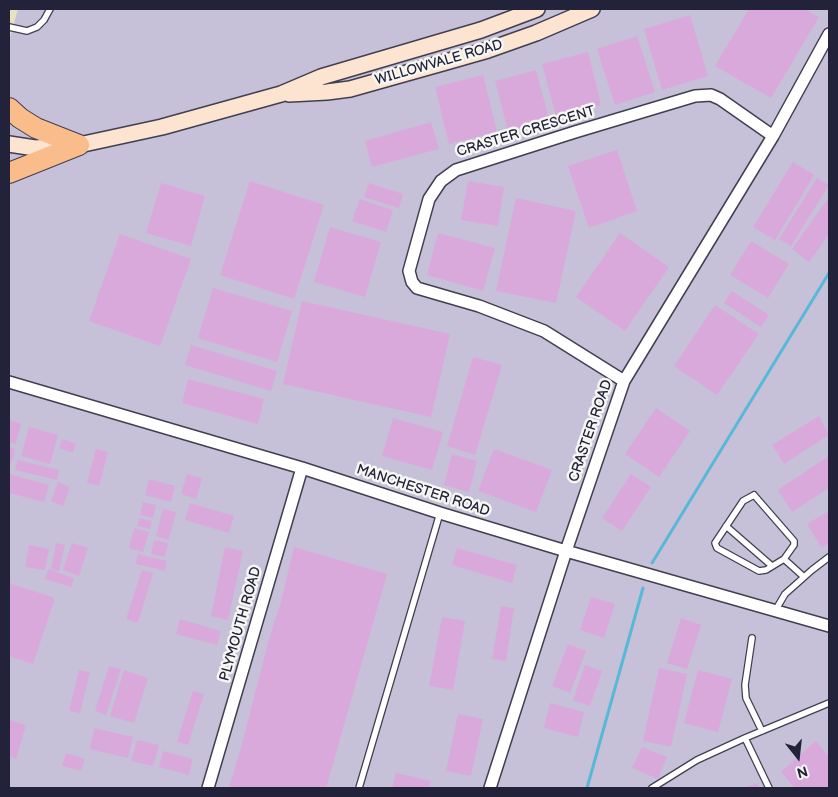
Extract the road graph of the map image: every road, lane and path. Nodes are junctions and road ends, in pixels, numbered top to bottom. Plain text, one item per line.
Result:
1 (50, 9) edge
2 (537, 9) edge
3 (592, 9) edge
4 (9, 27) edge
5 (829, 34) edge
6 (281, 94) junction
7 (9, 108) edge
8 (773, 136) junction
9 (9, 144) edge
10 (79, 145) junction
11 (9, 173) edge
12 (624, 381) junction
13 (9, 382) edge
14 (302, 468) junction
15 (440, 513) junction
16 (726, 526) junction
17 (566, 551) junction
18 (829, 557) edge
19 (784, 560) junction
20 (772, 566) junction
21 (804, 577) junction
22 (775, 610) junction
23 (829, 626) edge
24 (752, 638) dead end
25 (829, 703) edge
26 (762, 731) junction
27 (745, 738) junction
28 (208, 788) edge
29 (359, 788) edge
30 (490, 788) edge
31 (652, 788) edge
32 (769, 788) edge

1 - 4 lane
2 - 6 main road, WILLOWVALE ROAD
3 - 6 main road, WILLOWVALE ROAD
5 - 8 street, CRASTER ROAD
6 - 10 main road, WILLOWVALE ROAD
7 - 10 highway
8 - 12 street, CRASTER ROAD
8 - 12 street, CRASTER CRESCENT
9 - 10 main road, WILLOWVALE ROAD
10 - 11 highway
12 - 17 street, CRASTER ROAD
13 - 14 street, MANCHESTER ROAD
14 - 15 street, MANCHESTER ROAD
14 - 28 street, PLYMOUTH ROAD
15 - 17 street, MANCHESTER ROAD
15 - 29 lane
16 - 19 lane
16 - 20 lane
16 - 20 lane
17 - 22 street, MANCHESTER ROAD
17 - 30 street, CRASTER ROAD
18 - 21 lane
19 - 20 lane
19 - 21 lane
21 - 22 lane
22 - 23 street, MANCHESTER ROAD
24 - 26 lane
25 - 26 lane
26 - 27 lane
27 - 31 lane
27 - 32 lane

